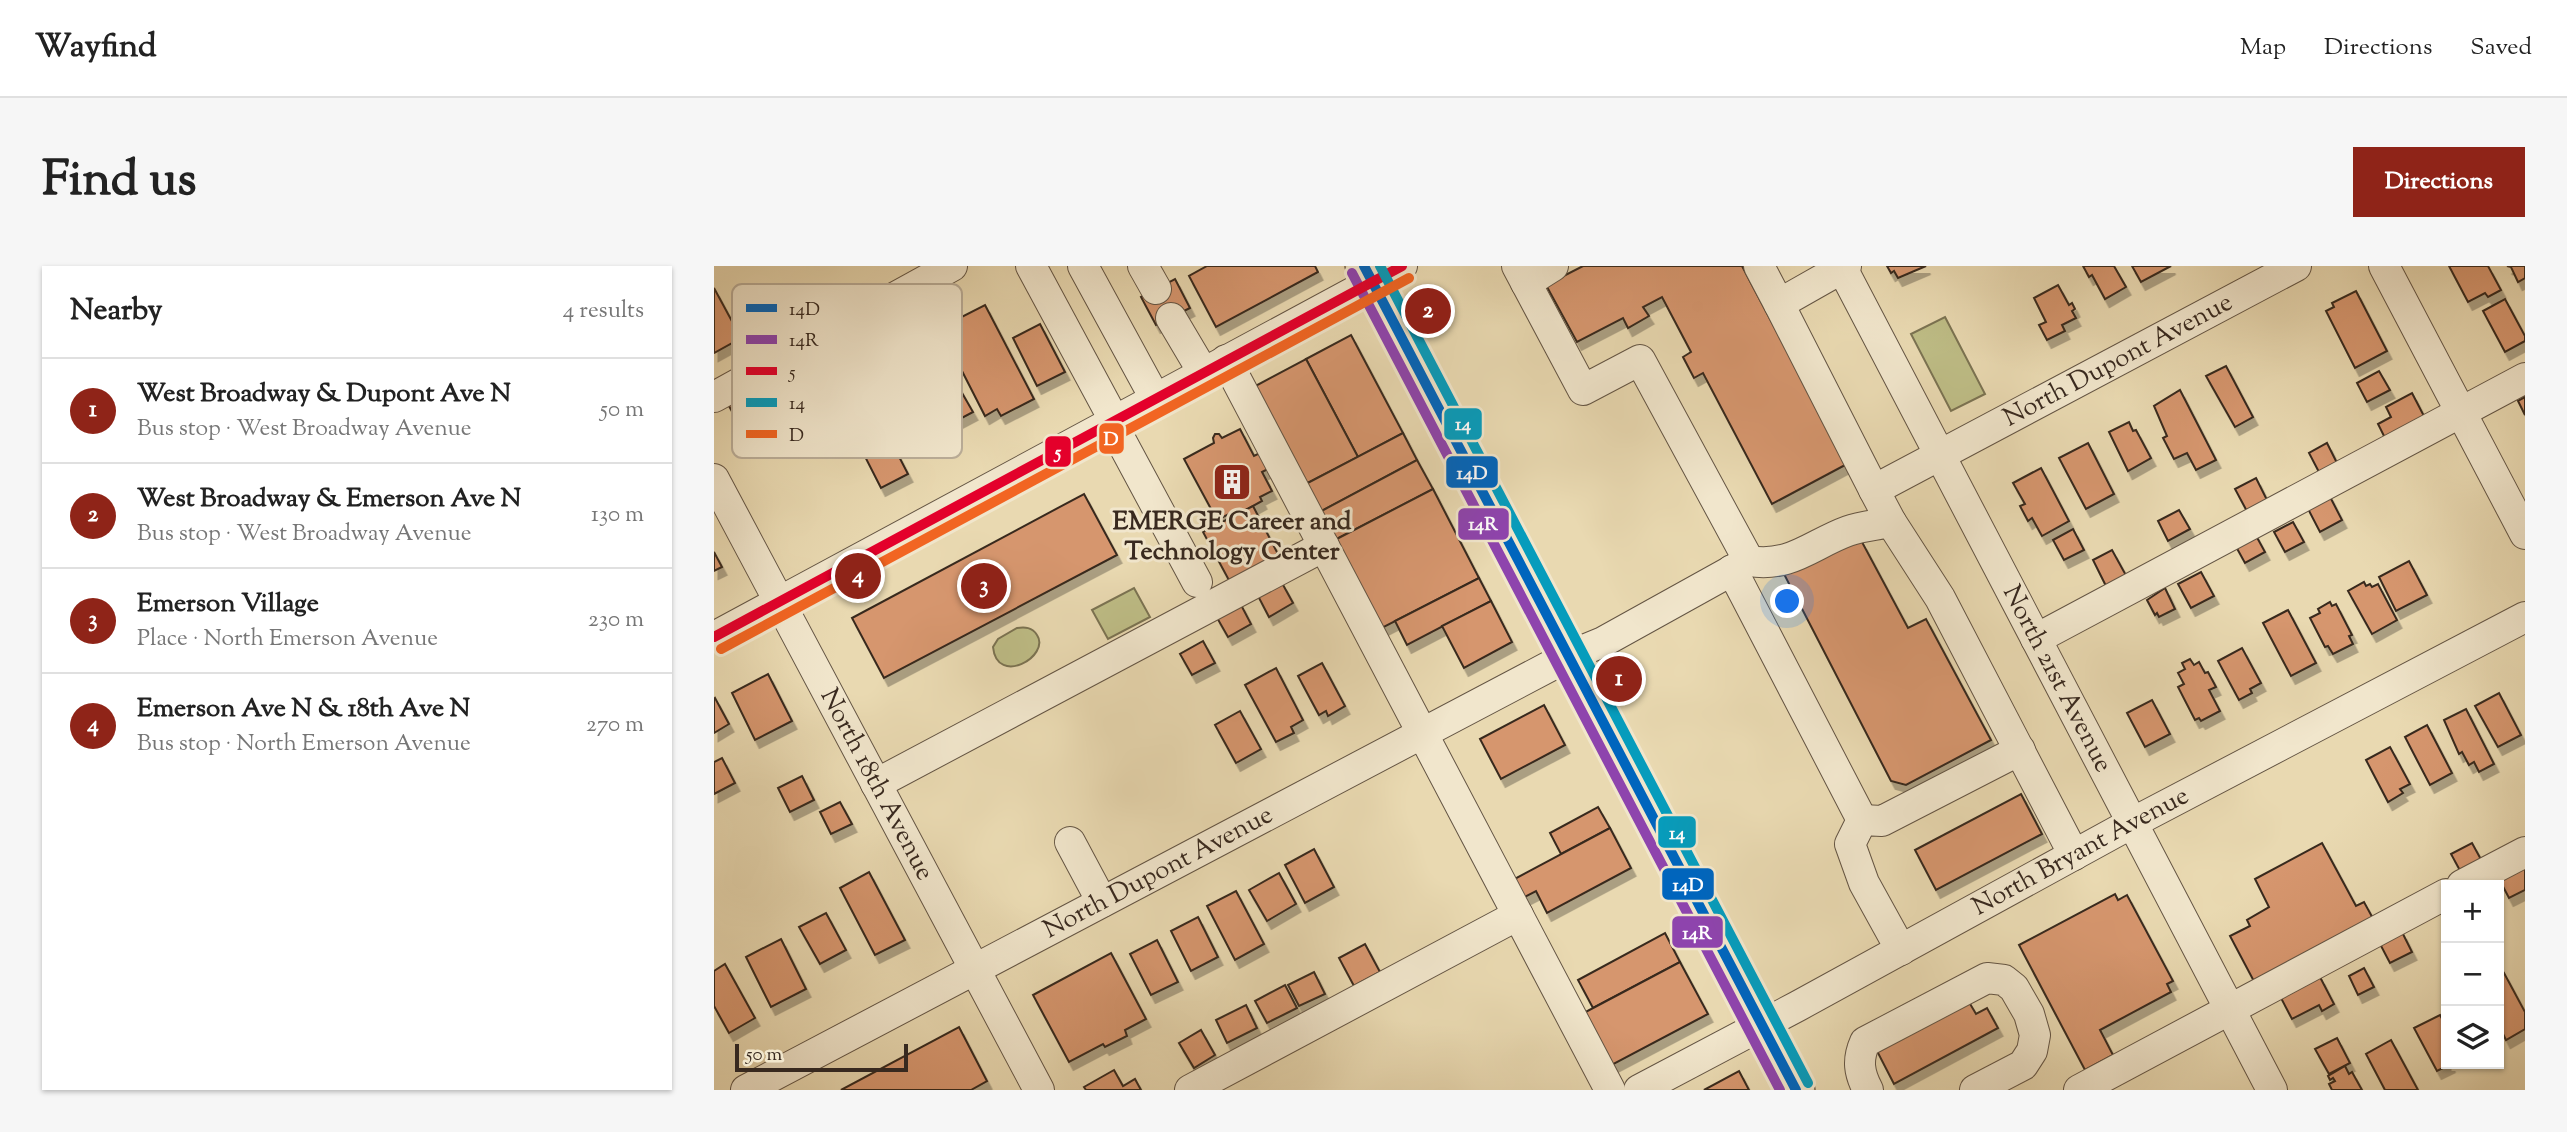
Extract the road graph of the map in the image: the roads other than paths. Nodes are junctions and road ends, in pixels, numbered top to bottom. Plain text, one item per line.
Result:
1 (952, 266) edge
2 (1031, 266) edge
3 (1083, 266) edge
4 (1553, 266) edge
5 (1759, 266) edge
6 (2295, 266) edge
7 (2384, 266) edge
8 (1843, 267) edge
9 (1379, 271) edge
10 (1522, 274) edge
11 (919, 284) edge
12 (1779, 304) junction
13 (1171, 317) dead end
14 (1214, 366) junction
15 (2525, 378) edge
16 (732, 387) edge
17 (714, 397) edge
18 (1155, 398) junction
19 (2462, 412) junction
20 (1112, 421) junction
21 (1939, 454) junction
22 (714, 479) edge
23 (1874, 490) junction
24 (1892, 522) junction
25 (2525, 534) edge
26 (1324, 546) junction
27 (1741, 565) junction
28 (1197, 582) dead end
29 (779, 603) junction
30 (2525, 617) edge
31 (714, 637) edge
32 (2036, 639) junction
33 (1569, 656) junction
34 (1424, 734) junction
35 (2020, 750) junction
36 (876, 784) junction
37 (1862, 820) junction
38 (2132, 823) junction
39 (1070, 842) dead end
40 (2525, 852) edge
41 (2074, 855) junction
42 (2472, 880) edge
43 (2441, 897) edge
44 (1102, 902) junction
45 (1518, 915) junction
46 (1901, 950) junction
47 (974, 969) junction
48 (2230, 1009) junction
49 (1762, 1025) junction
50 (746, 1090) edge
51 (1039, 1090) edge
52 (1190, 1090) edge
53 (1610, 1090) edge
54 (1639, 1090) edge
55 (1796, 1090) edge
56 (1868, 1090) edge
57 (1975, 1090) edge
58 (2079, 1090) edge
59 (2272, 1090) edge

1 - 11 street
2 - 20 street
3 - 18 street
4 - 10 street
5 - 12 street
6 - 21 street, North Dupont Avenue
7 - 19 street
8 - 12 street
8 - 21 street, North 21st Avenue
9 - 14 street
9 - 33 main road
10 - 27 street
12 - 23 street
13 - 14 street
14 - 18 street
14 - 26 street
15 - 19 street
16 - 17 street
18 - 20 street
19 - 25 street
19 - 32 street
20 - 28 street
20 - 29 street
21 - 23 street, North Dupont Avenue
21 - 32 street, North 21st Avenue
22 - 29 street, North 18th Avenue
23 - 24 street
24 - 27 street
24 - 35 street
26 - 34 street
26 - 36 street
27 - 33 street, North Dupont Avenue
27 - 37 street
29 - 31 street
29 - 36 street, North 18th Avenue
30 - 38 street, North Bryant Avenue
32 - 38 street, North 21st Avenue
33 - 34 street, North Dupont Avenue
33 - 49 main road
34 - 44 street, North Dupont Avenue
34 - 45 street
35 - 37 street
35 - 41 street
36 - 47 street, North 18th Avenue
37 - 46 street
38 - 41 street, North Bryant Avenue
38 - 48 street, North 21st Avenue
39 - 44 street
40 - 42 street
41 - 46 street, North Bryant Avenue
43 - 48 street
44 - 47 street, North Dupont Avenue
45 - 52 street
45 - 53 street
46 - 49 street, North Bryant Avenue
47 - 50 street, North Dupont Avenue
47 - 51 street, North 18th Avenue
48 - 58 street
48 - 59 street, North 21st Avenue
49 - 54 street, North Bryant Avenue
49 - 55 main road
56 - 57 street

